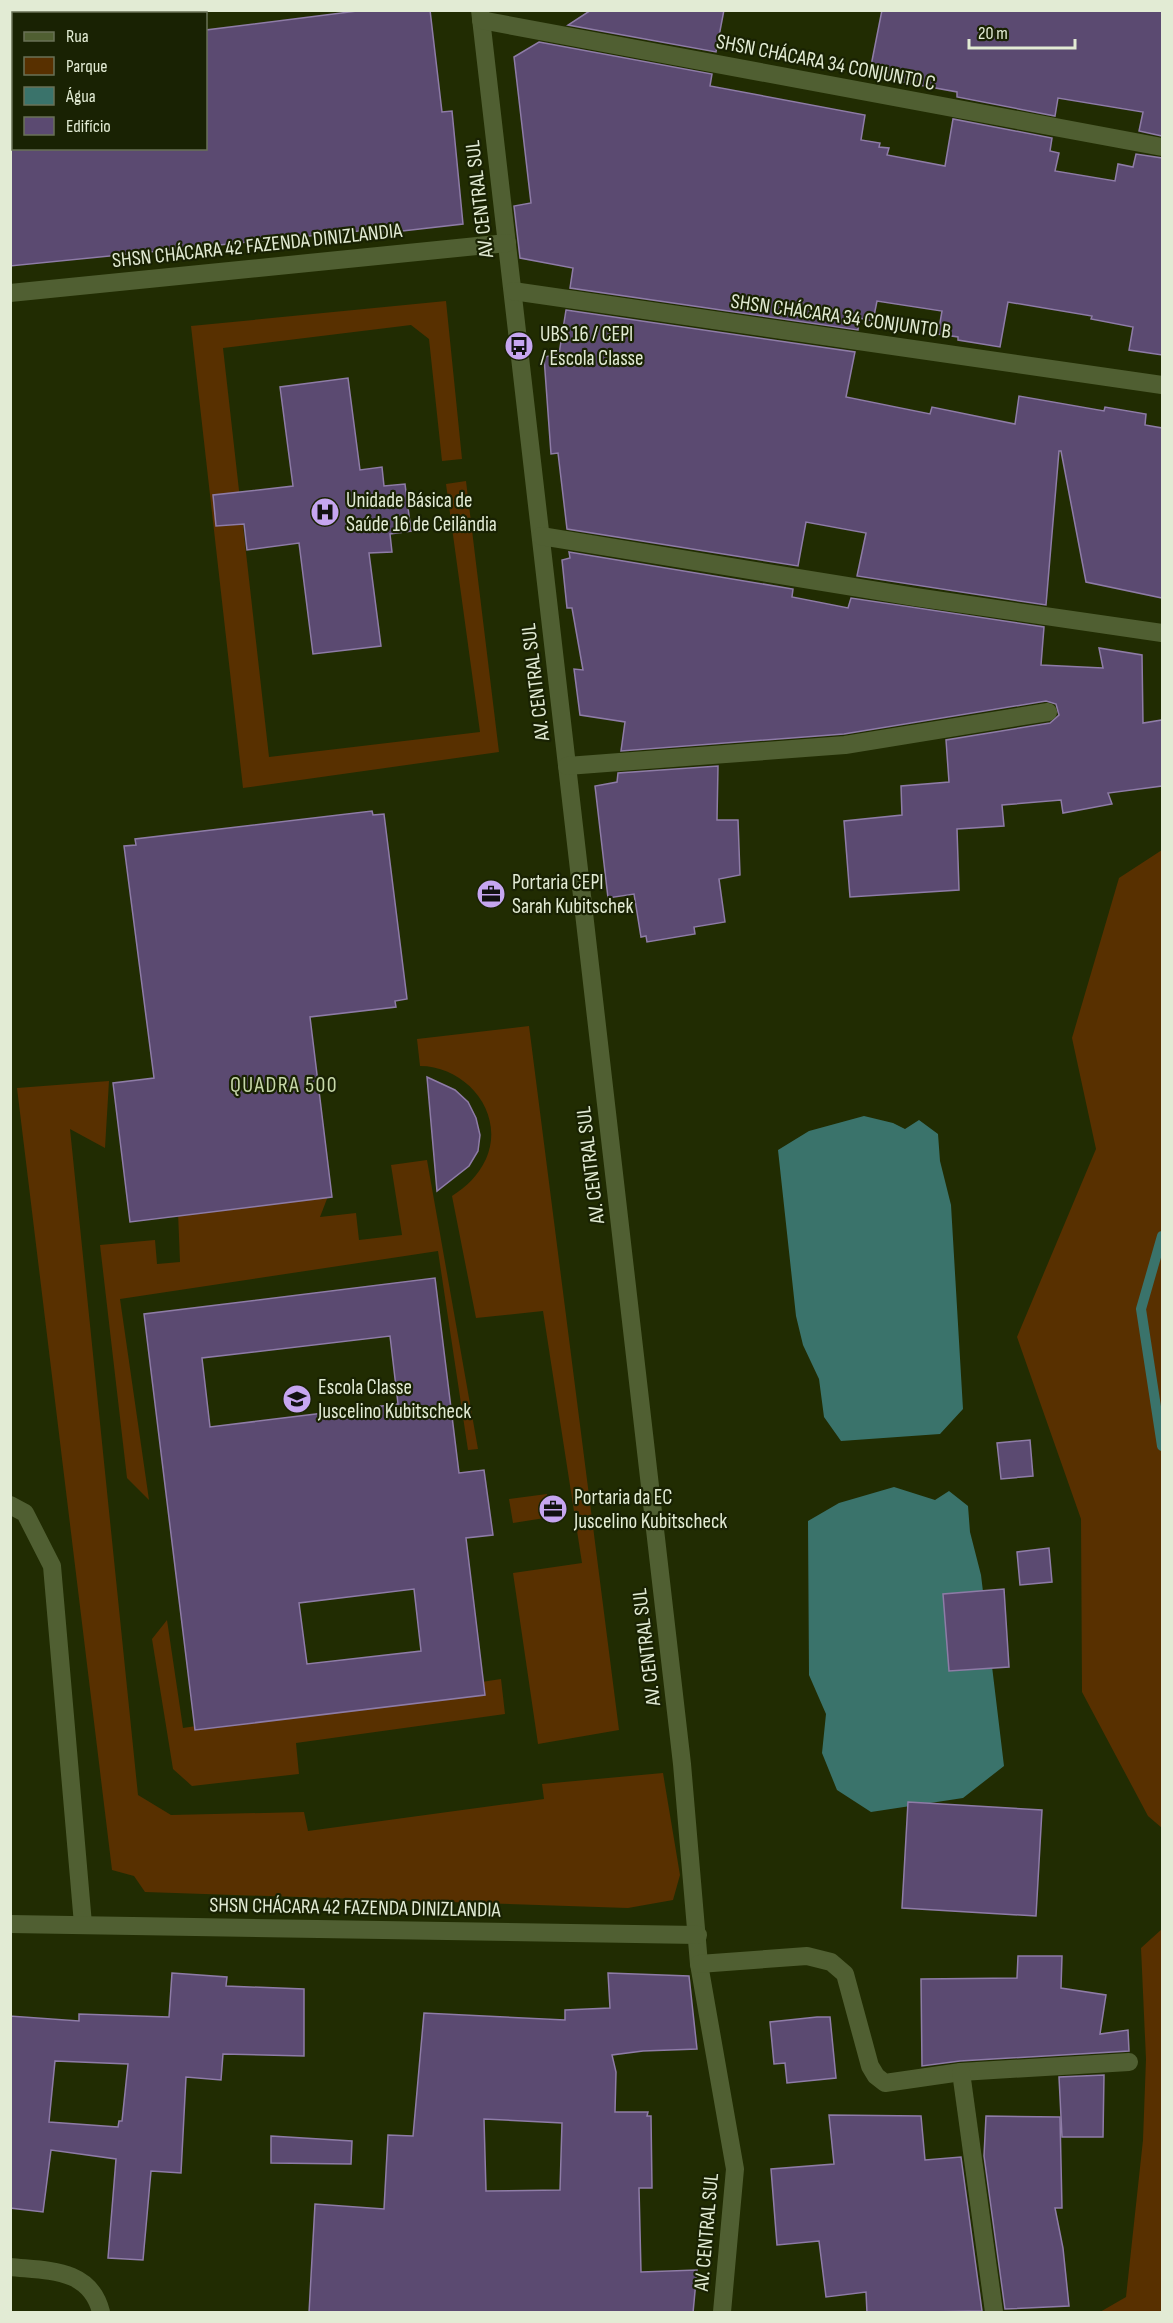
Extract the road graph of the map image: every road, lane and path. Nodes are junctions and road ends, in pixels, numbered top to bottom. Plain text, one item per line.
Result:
1 (481, 15) edge
2 (1162, 147) edge
3 (507, 243) junction
4 (513, 291) junction
5 (10, 292) edge
6 (1162, 385) edge
7 (540, 536) junction
8 (1162, 633) edge
9 (1048, 712) dead end
10 (567, 766) junction
11 (10, 1505) edge
12 (10, 1923) edge
13 (83, 1924) junction
14 (698, 1935) junction
15 (699, 1964) junction
16 (1129, 2062) dead end
17 (961, 2072) junction
18 (10, 2267) edge
19 (101, 2313) edge
20 (722, 2313) edge
21 (994, 2313) edge

1 - 2 street, SHSN CHÁCARA 34 CONJUNTO C
1 - 3 street, AV. CENTRAL SUL
3 - 4 street, AV. CENTRAL SUL
3 - 5 street, SHSN CHÁCARA 42 FAZENDA DINIZLANDIA
4 - 6 street, SHSN CHÁCARA 34 CONJUNTO B
4 - 7 street, AV. CENTRAL SUL
7 - 8 street
7 - 10 street, AV. CENTRAL SUL
9 - 10 street
10 - 14 street, AV. CENTRAL SUL
11 - 13 street
12 - 13 street, SHSN CHÁCARA 42 FAZENDA DINIZLANDIA
13 - 14 street, SHSN CHÁCARA 42 FAZENDA DINIZLANDIA
14 - 15 street, AV. CENTRAL SUL
15 - 17 street
15 - 20 street, AV. CENTRAL SUL
16 - 17 street
17 - 21 street
18 - 19 street

